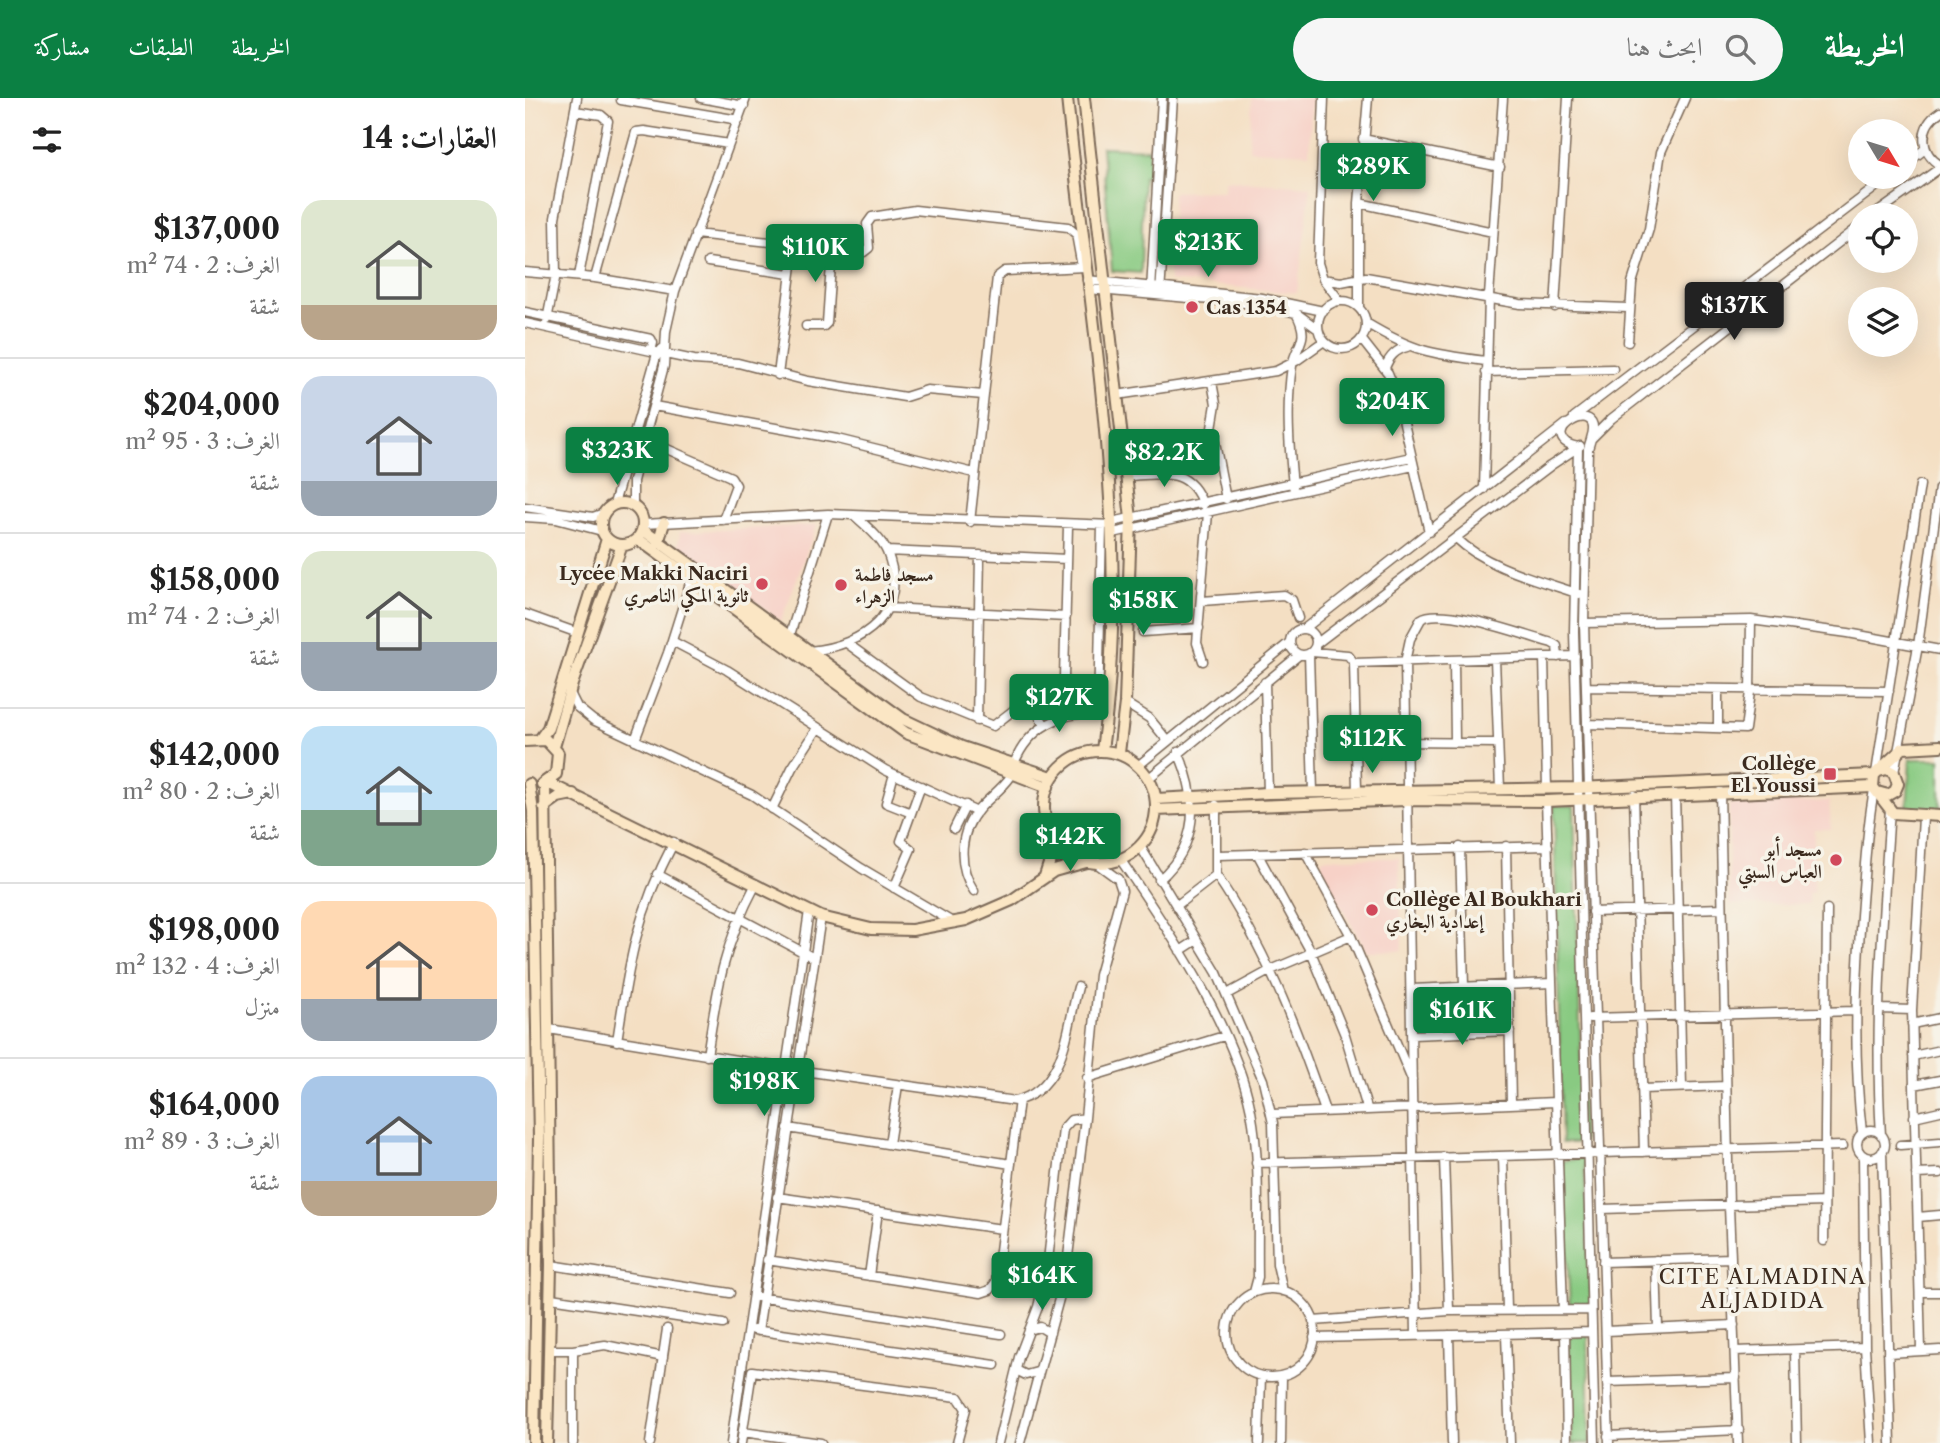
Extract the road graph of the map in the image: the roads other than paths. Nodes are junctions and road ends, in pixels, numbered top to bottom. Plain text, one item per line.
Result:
1 (577, 98) edge
2 (701, 98) edge
3 (1067, 98) edge
4 (1084, 98) edge
5 (1161, 98) edge
6 (1173, 98) edge
7 (1324, 98) edge
8 (1368, 98) edge
9 (1503, 98) edge
10 (1568, 98) edge
11 (1685, 98) edge
12 (621, 100) dead end
13 (671, 102) edge
14 (745, 102) edge
15 (575, 111) junction
16 (1940, 112) edge
17 (739, 120) junction
18 (1363, 139) junction
19 (729, 144) junction
20 (1926, 149) junction
21 (1918, 155) edge
22 (1500, 167) junction
23 (1940, 167) edge
24 (1873, 189) edge
25 (1359, 203) junction
26 (1890, 203) edge
27 (1493, 232) junction
28 (695, 234) junction
29 (1848, 235) edge
30 (832, 250) junction
31 (708, 261) dead end
32 (1084, 267) junction
33 (525, 272) edge
34 (556, 274) junction
35 (579, 276) junction
36 (595, 278) junction
37 (1359, 278) junction
38 (1324, 279) junction
39 (1088, 284) junction
40 (1105, 287) junction
41 (675, 291) junction
42 (1155, 293) junction
43 (1489, 296) junction
44 (1340, 301) junction
45 (1555, 307) junction
46 (1628, 307) junction
47 (1359, 308) junction
48 (1323, 311) junction
49 (525, 312) edge
50 (1296, 313) junction
51 (548, 316) junction
52 (525, 323) edge
53 (1367, 323) junction
54 (806, 326) dead end
55 (546, 328) junction
56 (1318, 329) junction
57 (1362, 340) junction
58 (1324, 341) junction
59 (1628, 342) dead end
60 (1407, 347) junction
61 (659, 351) junction
62 (1486, 361) junction
63 (1292, 364) junction
64 (1385, 368) junction
65 (1613, 369) dead end
66 (1486, 372) junction
67 (778, 375) junction
68 (1212, 382) junction
69 (983, 395) junction
70 (1117, 395) junction
71 (653, 406) junction
72 (1569, 421) junction
73 (645, 439) junction
74 (1591, 439) junction
75 (1578, 447) junction
76 (1412, 462) junction
77 (974, 474) junction
78 (1127, 476) junction
79 (1920, 485) dead end
80 (1294, 488) junction
81 (1939, 488) edge
82 (1484, 489) junction
83 (1226, 499) junction
84 (614, 504) junction
85 (632, 505) junction
86 (1203, 505) junction
87 (525, 508) edge
88 (604, 513) junction
89 (1208, 513) junction
90 (828, 514) junction
91 (855, 516) junction
92 (525, 517) edge
93 (723, 520) junction
94 (970, 522) junction
95 (664, 523) junction
96 (1131, 525) junction
97 (1068, 526) junction
98 (1110, 526) junction
99 (642, 531) junction
100 (1429, 532) junction
101 (604, 535) junction
102 (1456, 538) junction
103 (658, 542) junction
104 (622, 545) junction
105 (887, 551) junction
106 (980, 555) junction
107 (1067, 559) junction
108 (691, 580) junction
109 (1575, 593) junction
110 (1585, 596) junction
111 (1202, 601) junction
112 (888, 608) junction
113 (979, 613) junction
114 (525, 614) edge
115 (1066, 617) junction
116 (1298, 618) dead end
117 (1751, 620) junction
118 (1584, 623) junction
119 (1199, 628) junction
120 (1304, 629) junction
121 (1143, 632) dead end
122 (578, 633) junction
123 (789, 638) junction
124 (672, 640) junction
125 (1574, 641) junction
126 (1290, 642) junction
127 (1897, 642) junction
128 (848, 644) junction
129 (1557, 646) junction
130 (1918, 646) junction
131 (1312, 650) junction
132 (1940, 650) edge
133 (808, 651) junction
134 (1299, 655) junction
135 (1575, 656) junction
136 (1544, 657) junction
137 (1558, 657) junction
138 (1495, 659) junction
139 (1454, 660) junction
140 (1203, 661) dead end
141 (1405, 662) junction
142 (1354, 663) junction
143 (1265, 682) junction
144 (1586, 687) junction
145 (1719, 690) junction
146 (1889, 691) junction
147 (1750, 692) junction
148 (570, 693) junction
149 (1028, 699) junction
150 (1125, 703) junction
151 (1103, 713) junction
152 (977, 721) junction
153 (1587, 723) junction
154 (1045, 725) junction
155 (818, 728) junction
156 (1718, 728) junction
157 (540, 738) junction
158 (635, 740) junction
159 (1167, 740) junction
160 (525, 741) edge
161 (1405, 742) junction
162 (1455, 742) junction
163 (1497, 743) junction
164 (1940, 746) edge
165 (554, 747) junction
166 (1102, 750) junction
167 (1899, 751) junction
168 (1178, 752) junction
169 (1119, 754) junction
170 (559, 764) junction
171 (1139, 765) junction
172 (1012, 770) junction
173 (1876, 773) junction
174 (1894, 773) junction
175 (894, 774) junction
176 (1149, 778) junction
177 (1050, 782) junction
178 (527, 783) edge
179 (546, 783) junction
180 (921, 786) junction
181 (1500, 789) junction
182 (1875, 790) junction
183 (1313, 792) junction
184 (1357, 792) junction
185 (1720, 792) junction
186 (1268, 793) junction
187 (1583, 793) junction
188 (575, 794) junction
189 (1547, 794) junction
190 (1675, 794) junction
191 (1892, 794) junction
192 (1406, 795) junction
193 (1634, 795) junction
194 (1194, 803) junction
195 (1156, 804) junction
196 (966, 805) junction
197 (1216, 806) junction
198 (544, 807) junction
199 (772, 809) junction
200 (1890, 810) junction
201 (909, 811) junction
202 (977, 812) junction
203 (1940, 816) edge
204 (1923, 817) junction
205 (954, 829) dead end
206 (674, 842) junction
207 (1056, 842) junction
208 (1140, 846) junction
209 (1506, 846) junction
210 (1548, 846) junction
211 (1460, 847) junction
212 (1407, 849) junction
213 (1305, 852) junction
214 (1257, 853) junction
215 (1217, 855) junction
216 (1120, 859) junction
217 (1091, 862) junction
218 (657, 874) junction
219 (1216, 875) junction
220 (1045, 876) junction
221 (1159, 880) junction
222 (755, 884) junction
223 (894, 888) junction
224 (974, 891) dead end
225 (1175, 906) junction
226 (1722, 908) junction
227 (1827, 909) dead end
228 (1639, 910) junction
229 (1678, 910) junction
230 (809, 911) junction
231 (1592, 912) junction
232 (739, 916) junction
233 (821, 917) junction
234 (954, 923) junction
235 (1351, 936) junction
236 (1197, 940) junction
237 (803, 951) junction
238 (1180, 951) junction
239 (1311, 952) junction
240 (814, 958) junction
241 (1271, 970) junction
242 (1552, 983) junction
243 (1509, 985) junction
244 (1464, 986) junction
245 (1078, 987) dead end
246 (1412, 989) junction
247 (1227, 994) junction
248 (1879, 1009) junction
249 (1912, 1010) junction
250 (1856, 1011) junction
251 (1825, 1012) junction
252 (1724, 1014) junction
253 (1681, 1016) junction
254 (1640, 1017) junction
255 (1584, 1018) junction
256 (1595, 1018) junction
257 (1940, 1018) edge
258 (1912, 1024) junction
259 (549, 1029) junction
260 (1510, 1031) junction
261 (1412, 1035) junction
262 (1224, 1036) junction
263 (617, 1041) junction
264 (1940, 1050) edge
265 (708, 1056) junction
266 (1913, 1056) junction
267 (786, 1068) junction
268 (797, 1070) junction
269 (1087, 1078) junction
270 (1940, 1080) edge
271 (1413, 1081) junction
272 (898, 1085) junction
273 (1726, 1086) junction
274 (1914, 1086) junction
275 (1682, 1087) junction
276 (1642, 1089) junction
277 (1019, 1100) junction
278 (1555, 1102) junction
279 (1511, 1103) junction
280 (1413, 1106) junction
281 (1367, 1108) junction
282 (1325, 1111) junction
283 (1940, 1111) edge
284 (1272, 1114) junction
285 (1914, 1116) junction
286 (1085, 1118) junction
287 (788, 1128) junction
288 (1860, 1135) junction
289 (1882, 1136) junction
290 (1940, 1142) edge
291 (1913, 1143) junction
292 (889, 1144) junction
293 (1900, 1145) junction
294 (1843, 1146) junction
295 (1826, 1147) junction
296 (1729, 1149) junction
297 (1883, 1150) junction
298 (1644, 1152) junction
299 (1587, 1153) junction
300 (1598, 1153) junction
301 (1860, 1153) junction
302 (1556, 1154) junction
303 (1503, 1156) junction
304 (1444, 1157) junction
305 (1414, 1158) junction
306 (1276, 1162) junction
307 (1256, 1163) junction
308 (1011, 1164) junction
309 (1940, 1173) edge
310 (1916, 1174) junction
311 (777, 1197) junction
312 (1824, 1202) junction
313 (1729, 1206) junction
314 (1602, 1209) junction
315 (878, 1211) junction
316 (1940, 1215) edge
317 (1919, 1217) junction
318 (1002, 1229) junction
319 (1824, 1241) dead end
320 (1731, 1258) junction
321 (768, 1260) junction
322 (1656, 1260) junction
323 (1603, 1262) junction
324 (551, 1265) junction
325 (869, 1276) junction
326 (1283, 1291) junction
327 (1254, 1292) junction
328 (1921, 1292) junction
329 (1940, 1292) edge
330 (730, 1293) dead end
331 (757, 1297) junction
332 (551, 1298) junction
333 (1507, 1310) junction
334 (1563, 1310) junction
335 (1591, 1310) junction
336 (1449, 1311) junction
337 (1416, 1313) junction
338 (1313, 1321) junction
339 (723, 1324) dead end
340 (1734, 1325) junction
341 (1658, 1328) junction
342 (667, 1329) dead end
343 (753, 1330) junction
344 (1029, 1331) junction
345 (1605, 1331) junction
346 (1592, 1332) junction
347 (1050, 1333) junction
348 (1565, 1333) junction
349 (1001, 1334) dead end
350 (1416, 1335) junction
351 (1449, 1335) junction
352 (1506, 1335) junction
353 (1314, 1338) junction
354 (1865, 1348) junction
355 (536, 1350) junction
356 (550, 1350) junction
357 (573, 1350) junction
358 (1795, 1350) junction
359 (1921, 1350) junction
360 (1940, 1350) edge
361 (1735, 1351) junction
362 (1888, 1353) junction
363 (663, 1357) junction
364 (995, 1365) dead end
365 (1016, 1370) junction
366 (1037, 1373) junction
367 (1261, 1376) junction
368 (1282, 1376) junction
369 (1736, 1378) junction
370 (1607, 1381) junction
371 (1739, 1430) junction
372 (743, 1432) junction
373 (1609, 1440) edge
374 (534, 1443) edge
375 (547, 1443) edge
376 (573, 1443) edge
377 (650, 1443) edge
378 (731, 1443) edge
379 (741, 1443) edge
380 (821, 1443) edge
381 (957, 1443) edge
382 (998, 1443) edge
383 (1020, 1443) edge
384 (1259, 1443) edge
385 (1281, 1443) edge
386 (1452, 1443) edge
387 (1510, 1443) edge
388 (1567, 1443) edge
389 (1595, 1443) edge
390 (1738, 1443) edge
391 (1797, 1443) edge
392 (1871, 1443) edge
393 (1891, 1443) edge

1 - 15 street
2 - 14 street
3 - 32 street
4 - 40 street
5 - 42 street
6 - 42 street
7 - 38 street
8 - 18 street
9 - 22 street
10 - 45 street
11 - 46 street
12 - 13 street
13 - 17 street
14 - 17 street
15 - 34 street
15 - 35 street
16 - 20 street
17 - 19 street
18 - 22 street
18 - 25 street
19 - 28 street
19 - 36 street
20 - 21 street
20 - 23 street
22 - 27 street
23 - 26 street
24 - 72 street
25 - 27 street
25 - 37 street
27 - 43 street
28 - 30 street
28 - 41 street
29 - 74 street
30 - 32 street
30 - 54 street
31 - 67 street
32 - 39 street
32 - 69 street
33 - 34 street
34 - 35 street
34 - 51 street
35 - 36 street
36 - 41 street
37 - 38 street
37 - 43 street
37 - 47 street
38 - 44 street
39 - 40 street
39 - 98 street
40 - 42 street
40 - 70 street
41 - 61 street
42 - 48 street
42 - 50 street
43 - 45 street
43 - 62 street
44 - 47 street
44 - 48 street
45 - 46 street
46 - 59 street
47 - 53 street
48 - 56 street
49 - 51 street
50 - 56 street
50 - 63 street
51 - 55 street
51 - 61 street
52 - 55 street
53 - 57 street
53 - 60 street
55 - 61 street
56 - 58 street
57 - 58 street
57 - 64 street
58 - 63 street
60 - 62 street
60 - 64 street
61 - 67 street
61 - 71 street
61 - 84 street
62 - 66 street
63 - 68 street
63 - 80 street
64 - 76 street
65 - 66 street
66 - 82 street
67 - 69 street
68 - 70 street
68 - 83 street
69 - 77 street
70 - 78 street
71 - 73 street
71 - 77 street
72 - 74 street
72 - 75 street
72 - 82 street
73 - 85 street
73 - 93 street
74 - 75 street
74 - 110 street
75 - 102 street
75 - 109 street
76 - 80 street
76 - 100 street
77 - 94 street
78 - 86 street
78 - 96 street
79 - 127 street
80 - 83 street
80 - 89 street
81 - 130 street
82 - 100 street
83 - 86 street
84 - 85 street
84 - 88 street
85 - 99 street
86 - 96 street
87 - 88 street
88 - 101 street
89 - 96 street
89 - 111 street
90 - 91 street
90 - 93 street
90 - 123 street
91 - 94 street
91 - 105 street
92 - 101 street
93 - 95 street
94 - 97 street
95 - 99 street
95 - 103 street
96 - 98 street
96 - 150 street
97 - 98 street
97 - 107 street
98 - 151 street
99 - 103 street
99 - 104 street
99 - 108 street
100 - 120 street
101 - 104 street
101 - 122 street
102 - 109 street
102 - 131 street
103 - 123 street
104 - 148 street
105 - 106 street
105 - 112 street
106 - 107 street
106 - 113 street
107 - 115 street
108 - 124 street
108 - 172 street
109 - 110 street
109 - 125 street
110 - 118 street
111 - 116 street
111 - 119 street
112 - 113 street
112 - 128 street
113 - 115 street
113 - 152 street
114 - 122 street
115 - 149 street
117 - 118 street
117 - 127 street
117 - 147 street
118 - 144 street
119 - 121 street
119 - 140 street
120 - 126 street
120 - 131 street
122 - 157 street
123 - 133 street
124 - 155 street
124 - 158 street
125 - 129 street
125 - 135 street
126 - 134 street
126 - 159 street
127 - 130 street
127 - 146 street
128 - 133 street
128 - 152 street
129 - 137 street
129 - 141 street
130 - 132 street
130 - 167 street
131 - 134 street
131 - 142 street
131 - 183 street
133 - 172 street
134 - 143 street
135 - 137 street
135 - 187 street
136 - 137 street
136 - 138 street
136 - 189 street
138 - 139 street
138 - 163 street
139 - 141 street
139 - 162 street
141 - 142 street
141 - 161 street
142 - 184 street
143 - 168 street
143 - 186 street
144 - 145 street
144 - 153 street
145 - 147 street
145 - 156 street
146 - 147 street
146 - 173 street
147 - 156 street
148 - 158 street
148 - 165 street
149 - 152 street
149 - 154 street
150 - 159 street
150 - 169 street
151 - 154 street
151 - 166 street
153 - 156 street
153 - 187 street
154 - 172 street
155 - 175 street
155 - 199 street
157 - 160 street
157 - 165 street
158 - 199 street
159 - 171 street
161 - 162 street
161 - 192 street
162 - 163 street
163 - 181 street
164 - 167 street
165 - 170 street
166 - 169 street
166 - 177 street
167 - 173 street
167 - 174 street
168 - 176 street
168 - 194 street
169 - 171 street
170 - 179 street
170 - 188 street
171 - 176 street
172 - 177 street
172 - 202 street
173 - 174 street
173 - 182 street
173 - 187 street
174 - 191 street
175 - 180 street
175 - 201 street
176 - 195 street
177 - 207 street
178 - 179 street
178 - 355 street
179 - 188 street
179 - 198 street
180 - 196 street
180 - 201 street
181 - 189 street
181 - 192 street
182 - 185 street
182 - 191 street
182 - 200 street
182 - 250 street
183 - 184 street
183 - 186 street
184 - 192 street
185 - 190 street
185 - 226 street
186 - 194 street
187 - 189 street
187 - 193 street
187 - 231 street
187 - 255 street
188 - 198 street
188 - 206 street
189 - 192 street
189 - 210 street
190 - 193 street
190 - 229 street
191 - 200 street
192 - 197 street
192 - 212 street
193 - 228 street
194 - 195 street
194 - 197 street
194 - 221 street
195 - 208 street
196 - 202 street
196 - 205 street
197 - 215 street
198 - 259 street
199 - 223 street
200 - 204 street
200 - 248 street
201 - 223 street
202 - 224 street
203 - 204 street
204 - 249 street
206 - 218 street
206 - 222 street
207 - 217 street
207 - 220 street
208 - 216 street
208 - 221 street
209 - 210 street
209 - 211 street
209 - 243 street
210 - 242 street
211 - 212 street
211 - 244 street
212 - 213 street
212 - 246 street
213 - 214 street
213 - 235 street
214 - 215 street
214 - 239 street
215 - 219 street
216 - 217 street
216 - 238 street
217 - 220 street
217 - 269 street
218 - 232 street
218 - 263 street
219 - 225 street
219 - 241 street
220 - 234 street
221 - 225 street
222 - 230 street
222 - 232 street
223 - 234 street
225 - 236 street
226 - 229 street
226 - 252 street
227 - 251 street
228 - 229 street
228 - 231 street
228 - 254 street
229 - 253 street
230 - 233 street
230 - 237 street
231 - 256 street
232 - 237 street
232 - 265 street
233 - 234 street
233 - 240 street
235 - 239 street
235 - 271 street
236 - 238 street
236 - 247 street
237 - 240 street
237 - 267 street
238 - 262 street
239 - 241 street
239 - 281 street
240 - 268 street
241 - 247 street
241 - 282 street
242 - 243 street
242 - 278 street
243 - 244 street
243 - 260 street
244 - 246 street
245 - 277 street
246 - 261 street
247 - 284 street
248 - 249 street
248 - 289 street
249 - 258 street
250 - 251 street
250 - 288 street
251 - 252 street
251 - 295 street
252 - 253 street
252 - 273 street
253 - 254 street
253 - 275 street
254 - 256 street
254 - 276 street
255 - 256 street
255 - 299 street
256 - 300 street
257 - 258 street
258 - 266 street
259 - 263 street
259 - 324 street
260 - 261 street
260 - 279 street
261 - 271 street
262 - 269 street
262 - 307 street
263 - 265 street
264 - 266 street
265 - 267 street
266 - 274 street
267 - 268 street
267 - 331 street
268 - 272 street
268 - 287 street
269 - 286 street
270 - 274 street
271 - 280 street
272 - 277 street
272 - 292 street
273 - 275 street
273 - 296 street
274 - 285 street
275 - 276 street
276 - 298 street
277 - 308 street
278 - 279 street
278 - 302 street
279 - 280 street
280 - 281 street
280 - 305 street
281 - 282 street
282 - 284 street
283 - 285 street
284 - 306 street
285 - 291 street
286 - 344 street
286 - 347 street
287 - 292 street
287 - 311 street
288 - 289 street
288 - 294 street
288 - 301 street
289 - 293 street
289 - 297 street
290 - 291 street
291 - 293 street
291 - 310 street
292 - 308 street
293 - 297 street
294 - 295 street
294 - 301 street
295 - 296 street
295 - 312 street
296 - 298 street
296 - 313 street
297 - 301 street
297 - 362 street
298 - 300 street
299 - 300 street
299 - 302 street
299 - 335 street
300 - 314 street
301 - 354 street
302 - 303 street
302 - 334 street
303 - 304 street
303 - 333 street
304 - 305 street
304 - 336 street
305 - 306 street
305 - 337 street
306 - 307 street
306 - 326 street
307 - 327 street
308 - 318 street
309 - 310 street
310 - 317 street
311 - 315 street
311 - 321 street
312 - 313 street
312 - 319 street
313 - 314 street
313 - 320 street
314 - 323 street
315 - 318 street
315 - 325 street
316 - 317 street
317 - 328 street
318 - 325 street
320 - 322 street
320 - 340 street
321 - 325 street
321 - 331 street
322 - 323 street
322 - 341 street
323 - 345 street
324 - 330 street
324 - 332 street
326 - 327 street
326 - 338 street
327 - 367 street
328 - 329 street
328 - 359 street
331 - 343 street
331 - 349 street
332 - 339 street
332 - 356 street
333 - 334 street
333 - 336 street
334 - 335 street
335 - 346 street
336 - 337 street
337 - 338 street
337 - 350 street
338 - 353 street
340 - 341 street
340 - 361 street
341 - 345 street
342 - 363 street
343 - 364 street
343 - 378 street
344 - 347 street
344 - 365 street
345 - 370 street
346 - 348 street
346 - 389 street
347 - 366 street
348 - 352 street
348 - 388 street
350 - 351 street
350 - 353 street
351 - 352 street
351 - 386 street
352 - 387 street
353 - 368 street
354 - 358 street
354 - 392 street
355 - 356 street
355 - 374 street
356 - 357 street
356 - 375 street
357 - 363 street
357 - 376 street
358 - 361 street
358 - 391 street
359 - 360 street
359 - 362 street
361 - 369 street
362 - 393 street
363 - 377 street
365 - 366 street
365 - 382 street
366 - 383 street
367 - 368 street
367 - 384 street
368 - 385 street
369 - 370 street
369 - 371 street
370 - 373 street
371 - 373 street
371 - 390 street
372 - 379 street
372 - 380 street
372 - 381 street

